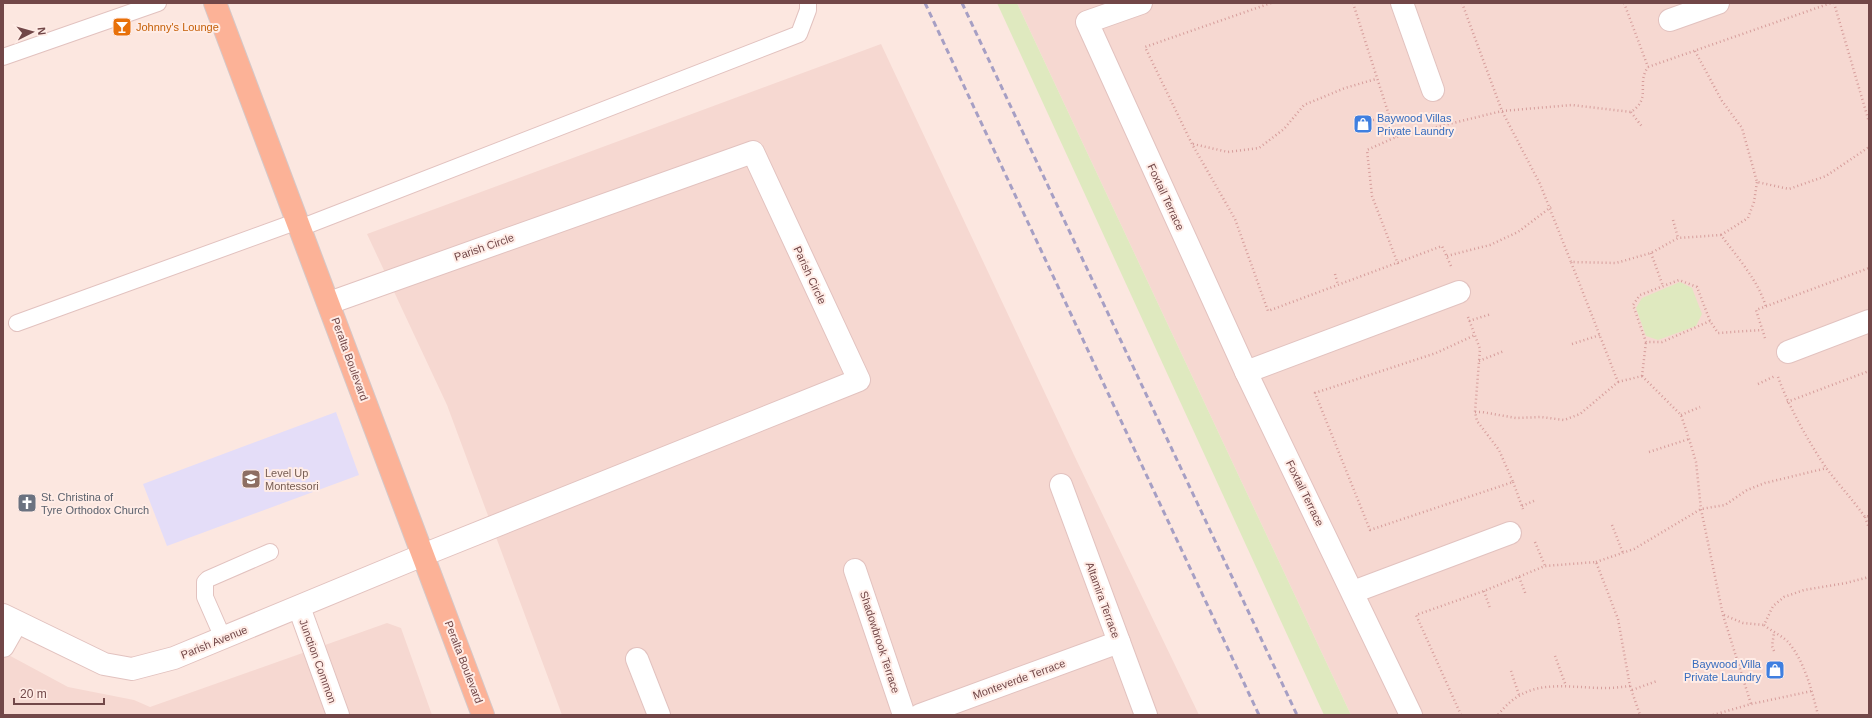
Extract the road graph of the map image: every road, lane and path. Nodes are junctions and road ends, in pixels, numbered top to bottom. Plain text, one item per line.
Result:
1 (158, 3) edge
2 (216, 3) edge
3 (808, 3) edge
4 (1141, 3) edge
5 (1271, 3) edge
6 (1353, 3) edge
7 (1402, 3) edge
8 (1462, 3) edge
9 (1624, 3) edge
10 (1718, 3) edge
11 (1832, 3) edge
12 (1670, 20) dead end
13 (1695, 51) junction
14 (3, 57) edge
15 (1648, 66) junction
16 (1376, 79) junction
17 (1432, 90) dead end
18 (1502, 111) junction
19 (1631, 112) junction
20 (1389, 118) junction
21 (1373, 120) dead end
22 (1869, 122) edge
23 (1643, 128) dead end
24 (1396, 137) junction
25 (1192, 144) junction
26 (1869, 147) edge
27 (1756, 182) junction
28 (1551, 207) junction
29 (1673, 220) dead end
30 (299, 225) junction
31 (1721, 235) junction
32 (1678, 238) junction
33 (1651, 253) junction
34 (1572, 262) junction
35 (1398, 264) junction
36 (1869, 268) edge
37 (1334, 274) dead end
38 (1338, 286) junction
39 (1663, 286) junction
40 (1459, 292) dead end
41 (329, 302) junction
42 (1766, 307) junction
43 (1491, 314) dead end
44 (1469, 321) dead end
45 (1710, 321) junction
46 (1869, 321) edge
47 (17, 322) dead end
48 (1600, 335) junction
49 (1646, 342) junction
50 (1572, 344) dead end
51 (1504, 351) dead end
52 (1788, 352) dead end
53 (1479, 361) junction
54 (1869, 371) edge
55 (1246, 372) junction
56 (1777, 375) dead end
57 (1642, 376) junction
58 (1618, 382) junction
59 (1758, 384) dead end
60 (1700, 407) dead end
61 (1474, 412) junction
62 (1681, 415) junction
63 (1689, 439) junction
64 (1649, 452) dead end
65 (1827, 468) junction
66 (1061, 485) dead end
67 (1536, 500) dead end
68 (1522, 506) dead end
69 (1701, 509) junction
70 (1869, 516) edge
71 (1865, 517) junction
72 (1612, 525) dead end
73 (1869, 528) edge
74 (1510, 533) dead end
75 (270, 552) dead end
76 (1623, 553) junction
77 (423, 555) junction
78 (1596, 562) junction
79 (855, 570) dead end
80 (1520, 577) junction
81 (1869, 577) edge
82 (1484, 591) junction
83 (1353, 592) junction
84 (1526, 595) dead end
85 (299, 607) junction
86 (1490, 608) dead end
87 (1724, 615) junction
88 (9, 619) edge
89 (1764, 625) junction
90 (1774, 633) junction
91 (223, 638) junction
92 (1119, 642) junction
93 (3, 646) edge
94 (1774, 651) dead end
95 (1554, 656) dead end
96 (637, 659) dead end
97 (1511, 671) dead end
98 (1657, 681) dead end
99 (1566, 686) junction
100 (1630, 686) junction
101 (1632, 690) junction
102 (1812, 691) junction
103 (1519, 695) junction
104 (1751, 704) junction
105 (338, 715) edge
106 (484, 715) edge
107 (660, 715) edge
108 (904, 715) edge
109 (920, 715) edge
110 (1146, 715) edge
111 (1411, 715) edge
112 (1461, 715) edge
113 (1498, 715) edge
114 (1640, 715) edge
115 (1713, 715) edge
116 (1818, 715) edge

1 - 14 lane
2 - 30 main road, Peralta Boulevard
3 - 30 lane
4 - 55 street, Foxtail Terrace
5 - 25 path
6 - 16 path
7 - 17 street
8 - 18 path
9 - 15 path
10 - 12 street
11 - 13 path
11 - 22 path
13 - 15 path
13 - 27 path
15 - 19 path
16 - 20 path
16 - 25 path
18 - 19 path
18 - 24 path
18 - 28 path
19 - 23 path
20 - 21 path
20 - 24 path
24 - 35 path
25 - 38 path
26 - 27 path
27 - 31 path
28 - 34 path
28 - 35 path
29 - 32 path
30 - 41 main road, Peralta Boulevard
30 - 47 lane
31 - 32 path
31 - 42 path
32 - 33 path
33 - 34 path
33 - 39 path
34 - 48 path
35 - 38 path
36 - 42 path
37 - 38 path
39 - 45 path
39 - 49 path
40 - 55 street
41 - 77 main road, Peralta Boulevard
41 - 77 street, Parish Circle
42 - 45 path
43 - 44 path
45 - 49 path
46 - 52 street
48 - 50 path
48 - 58 path
49 - 57 path
51 - 53 path
53 - 61 path
53 - 61 path
54 - 65 path
55 - 83 street, Foxtail Terrace
56 - 59 path
57 - 58 path
57 - 62 path
58 - 61 path
60 - 62 path
62 - 63 path
63 - 64 path
63 - 69 path
65 - 69 path
65 - 71 path
66 - 92 street, Altamira Terrace
67 - 68 path
69 - 76 path
69 - 87 path
70 - 71 path
71 - 73 path
72 - 76 path
74 - 83 street
75 - 91 lane
76 - 78 path
77 - 85 street, Parish Avenue
77 - 106 main road, Peralta Boulevard
78 - 80 path
78 - 100 path
79 - 108 street, Shadowbrook Terrace
80 - 82 path
80 - 84 path
81 - 89 path
82 - 86 path
82 - 112 path
83 - 111 street, Foxtail Terrace
85 - 91 street, Parish Avenue
85 - 105 street, Junction Common
87 - 89 path
87 - 104 path
88 - 91 street, Parish Avenue
88 - 93 street
89 - 90 path
90 - 94 path
90 - 102 path
92 - 109 street, Monteverde Terrace
92 - 110 street, Altamira Terrace
95 - 99 path
96 - 107 street
97 - 103 path
98 - 101 path
99 - 100 path
99 - 103 path
100 - 101 path
101 - 114 path
102 - 104 path
102 - 116 path
103 - 113 path
104 - 115 path

